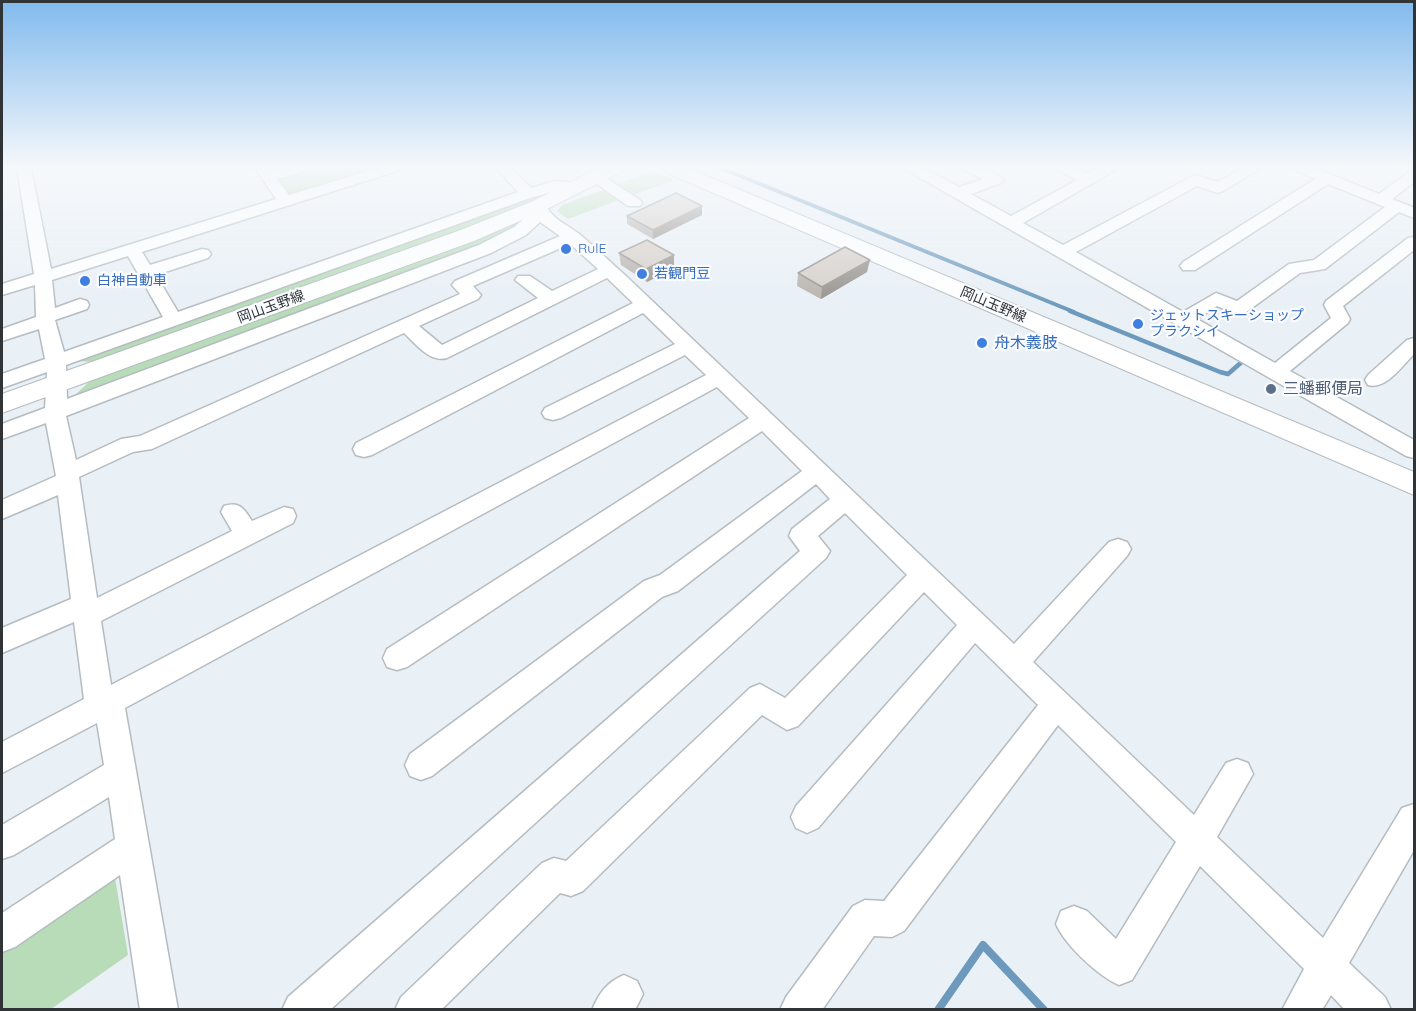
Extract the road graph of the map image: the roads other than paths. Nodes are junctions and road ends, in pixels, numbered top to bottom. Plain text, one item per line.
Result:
1 (36, 215) edge
2 (237, 215) edge
3 (520, 215) edge
4 (523, 215) edge
5 (535, 215) edge
6 (547, 215) edge
7 (783, 215) edge
8 (811, 215) edge
9 (997, 215) edge
10 (1025, 215) edge
11 (1132, 215) edge
12 (1270, 215) edge
13 (1382, 215) edge
14 (1011, 223) junction
15 (572, 237) junction
16 (1414, 242) edge
17 (133, 251) junction
18 (1064, 252) junction
19 (202, 254) dead end
20 (1190, 266) dead end
21 (608, 271) junction
22 (146, 272) junction
23 (43, 274) junction
24 (524, 280) dead end
25 (2, 290) edge
26 (551, 299) junction
27 (461, 300) junction
28 (80, 305) dead end
29 (640, 307) junction
30 (46, 318) junction
31 (174, 320) junction
32 (1183, 320) junction
33 (406, 325) junction
34 (496, 326) junction
35 (2, 335) edge
36 (1414, 344) edge
37 (682, 348) junction
38 (1276, 372) junction
39 (57, 373) junction
40 (719, 377) junction
41 (1375, 380) dead end
42 (2, 381) edge
43 (2, 404) edge
44 (55, 412) junction
45 (553, 413) dead end
46 (762, 420) junction
47 (2, 432) edge
48 (364, 449) dead end
49 (1414, 450) edge
50 (1414, 467) edge
51 (816, 472) junction
52 (66, 477) junction
53 (1414, 484) edge
54 (845, 501) junction
55 (2, 510) edge
56 (233, 512) dead end
57 (284, 516) dead end
58 (248, 535) junction
59 (1118, 549) dead end
60 (919, 580) junction
61 (85, 611) junction
62 (970, 630) junction
63 (2, 641) edge
64 (397, 658) dead end
65 (1014, 663) junction
66 (109, 702) junction
67 (1052, 708) junction
68 (2, 758) edge
69 (421, 765) dead end
70 (1237, 774) dead end
71 (112, 778) junction
72 (807, 817) dead end
73 (1414, 820) edge
74 (2, 843) edge
75 (1193, 847) junction
76 (125, 850) junction
77 (1074, 924) dead end
78 (2, 934) edge
79 (1327, 966) junction
80 (159, 1010) edge
81 (301, 1010) edge
82 (414, 1010) edge
83 (799, 1010) edge
84 (1301, 1010) edge
85 (1372, 1010) edge

1 - 23 street
2 - 17 street
3 - 31 street
4 - 39 main road, 岡山玉野線
5 - 44 street
6 - 15 street
7 - 53 main road, 岡山玉野線
8 - 50 main road, 岡山玉野線
9 - 14 street
10 - 14 street
11 - 18 street
12 - 20 street
13 - 32 street
14 - 18 street
15 - 21 street
15 - 27 street
16 - 38 street
17 - 22 street
17 - 23 street
18 - 32 street
19 - 22 street
21 - 26 street
21 - 29 street
22 - 31 street
23 - 25 street
23 - 30 street
24 - 26 street
26 - 34 street
27 - 33 street
27 - 34 street
28 - 30 street
29 - 37 street
29 - 48 street
30 - 35 street
30 - 39 street
31 - 39 street
32 - 38 street
33 - 34 street
33 - 52 street
36 - 41 street
37 - 40 street
37 - 45 street
38 - 49 street
39 - 42 street
39 - 43 main road, 岡山玉野線
39 - 44 street
40 - 46 street
40 - 66 street
44 - 47 street
44 - 52 street
46 - 51 street
46 - 64 street
51 - 54 street
51 - 69 street
52 - 55 street
52 - 61 street
54 - 60 street
54 - 81 street
56 - 58 street
57 - 58 street
58 - 61 street
59 - 65 street
60 - 62 street
60 - 82 street
61 - 63 street
61 - 66 street
62 - 65 street
62 - 72 street
65 - 67 street
66 - 68 street
66 - 71 street
67 - 75 street
67 - 83 street
70 - 75 street
71 - 74 street
71 - 76 street
73 - 79 street
75 - 77 street
75 - 79 street
76 - 78 street
76 - 80 street
79 - 84 street
79 - 85 street

